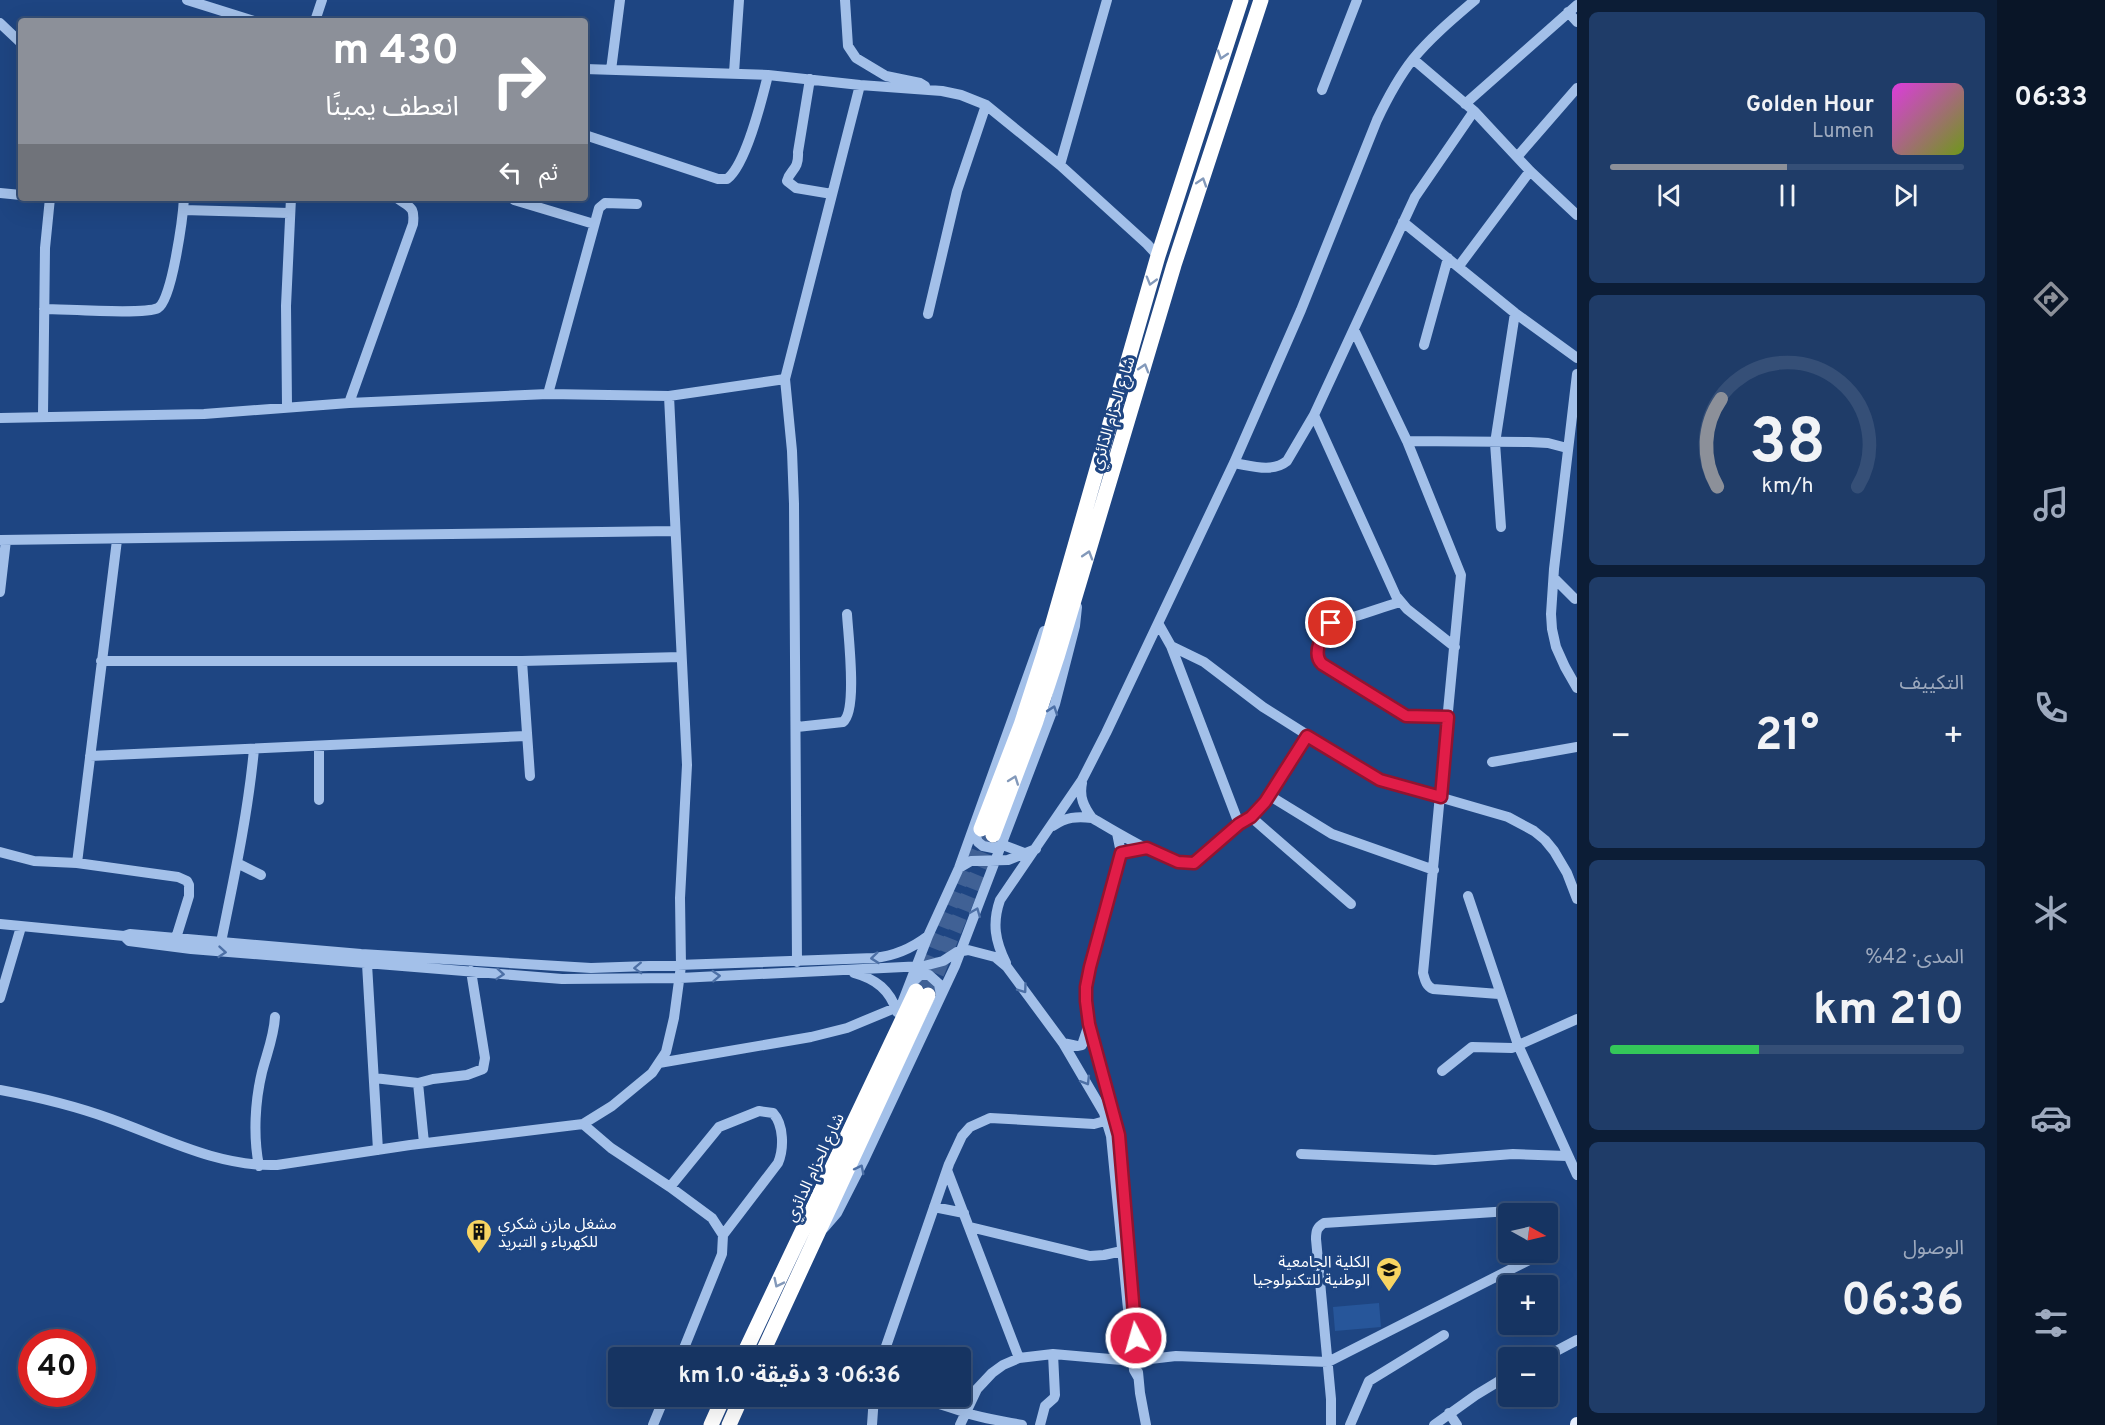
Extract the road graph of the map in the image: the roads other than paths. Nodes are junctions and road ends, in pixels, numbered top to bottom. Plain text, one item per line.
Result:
1 (187, 0) edge
2 (322, 0) edge
3 (620, 0) edge
4 (739, 0) edge
5 (845, 0) edge
6 (1107, 0) edge
7 (1241, 0) edge
8 (1261, 0) edge
9 (1357, 0) edge
10 (1475, 0) edge
11 (1577, 4) edge
12 (1568, 12) junction
13 (244, 18) edge
14 (316, 18) edge
15 (1577, 22) edge
16 (0, 23) edge
17 (18, 40) edge
18 (1413, 59) junction
19 (588, 69) edge
20 (611, 70) junction
21 (734, 73) junction
22 (768, 75) junction
23 (810, 79) junction
24 (860, 85) junction
25 (1577, 88) edge
26 (930, 90) junction
27 (1322, 90) dead end
28 (1465, 104) junction
29 (986, 105) junction
30 (1474, 111) junction
31 (588, 136) edge
32 (1517, 157) junction
33 (1060, 165) junction
34 (1530, 171) junction
35 (0, 193) edge
36 (832, 194) junction
37 (18, 195) edge
38 (48, 201) edge
39 (184, 201) edge
40 (291, 201) edge
41 (402, 201) edge
42 (517, 201) edge
43 (637, 204) dead end
44 (183, 210) junction
45 (289, 213) junction
46 (1577, 215) edge
47 (1402, 222) junction
48 (594, 224) junction
49 (1158, 256) junction
50 (1448, 258) junction
51 (1459, 266) junction
52 (44, 309) junction
53 (1515, 313) junction
54 (928, 314) dead end
55 (1354, 330) junction
56 (1424, 345) dead end
57 (1577, 358) edge
58 (1577, 374) edge
59 (785, 379) junction
60 (548, 394) junction
61 (669, 396) junction
62 (349, 403) junction
63 (287, 406) junction
64 (1314, 415) junction
65 (43, 416) junction
66 (0, 418) edge
67 (1407, 441) junction
68 (1495, 443) junction
69 (1567, 448) junction
70 (1234, 463) junction
71 (1501, 526) dead end
72 (675, 531) junction
73 (3, 540) edge
74 (117, 540) junction
75 (1554, 578) junction
76 (0, 592) edge
77 (1553, 598) junction
78 (1576, 599) edge
79 (1400, 602) junction
80 (847, 614) dead end
81 (1158, 623) junction
82 (1171, 646) junction
83 (1455, 647) junction
84 (681, 657) junction
85 (101, 661) junction
86 (522, 661) junction
87 (1577, 688) edge
88 (1448, 717) junction
89 (797, 727) junction
90 (526, 736) junction
91 (1307, 736) junction
92 (319, 747) junction
93 (1577, 747) edge
94 (254, 749) junction
95 (90, 756) junction
96 (1492, 762) dead end
97 (530, 776) dead end
98 (1082, 780) junction
99 (1270, 796) junction
100 (1441, 797) junction
101 (319, 800) dead end
102 (1251, 817) junction
103 (1092, 818) junction
104 (1239, 824) junction
105 (1050, 827) junction
106 (1117, 833) junction
107 (988, 835) junction
108 (1147, 848) junction
109 (1036, 849) junction
110 (0, 852) edge
111 (1024, 853) junction
112 (1121, 853) junction
113 (996, 861) junction
114 (237, 862) junction
115 (77, 863) junction
116 (958, 868) junction
117 (1434, 870) junction
118 (261, 874) dead end
119 (1468, 896) dead end
120 (1577, 899) edge
121 (1351, 904) dead end
122 (0, 924) edge
123 (21, 927) junction
124 (124, 936) junction
125 (928, 936) junction
126 (176, 938) junction
127 (220, 942) junction
128 (961, 951) junction
129 (980, 952) junction
130 (797, 962) junction
131 (367, 964) junction
132 (681, 966) junction
133 (955, 966) junction
134 (815, 967) junction
135 (916, 967) junction
136 (1007, 967) junction
137 (845, 970) junction
138 (471, 971) junction
139 (680, 978) junction
140 (924, 992) junction
141 (1499, 994) junction
142 (0, 998) edge
143 (896, 1011) junction
144 (275, 1017) dead end
145 (1577, 1019) edge
146 (1089, 1024) junction
147 (1063, 1043) junction
148 (1518, 1045) junction
149 (659, 1063) junction
150 (1442, 1071) dead end
151 (374, 1078) junction
152 (418, 1083) junction
153 (0, 1090) edge
154 (1111, 1119) junction
155 (584, 1124) junction
156 (424, 1143) junction
157 (378, 1150) junction
158 (1301, 1154) dead end
159 (1567, 1156) junction
160 (259, 1166) junction
161 (947, 1170) junction
162 (1577, 1175) edge
163 (670, 1187) junction
164 (934, 1208) junction
165 (1498, 1212) edge
166 (964, 1213) junction
167 (970, 1227) junction
168 (811, 1233) junction
169 (723, 1235) junction
170 (1122, 1251) junction
171 (1523, 1263) edge
172 (1444, 1335) dead end
173 (1577, 1340) edge
174 (684, 1347) edge
175 (748, 1347) edge
176 (764, 1347) edge
177 (886, 1347) edge
178 (1558, 1350) edge
179 (1053, 1354) junction
180 (1019, 1358) junction
181 (1136, 1360) junction
182 (1328, 1362) junction
183 (1498, 1382) edge
184 (660, 1407) edge
185 (719, 1407) edge
186 (737, 1407) edge
187 (873, 1407) edge
188 (952, 1407) edge
189 (966, 1412) junction
190 (1449, 1413) junction
191 (653, 1425) edge
192 (711, 1425) edge
193 (729, 1425) edge
194 (872, 1425) edge
195 (960, 1425) edge
196 (1022, 1425) edge
197 (1040, 1425) edge
198 (1146, 1425) edge
199 (1331, 1425) edge
200 (1350, 1425) edge
201 (1434, 1425) edge
202 (1457, 1425) edge

1 - 13 street
2 - 14 street
3 - 20 street
4 - 21 street
5 - 26 street
6 - 33 street
7 -> 49 highway, شارع الحزام الدائري
107 -> 8 highway, شارع الحزام الدائري
9 - 27 street
10 - 18 street
11 - 12 street
12 - 15 street
12 - 28 street
16 - 17 street
18 - 28 street
18 - 70 street
19 - 20 street
20 - 21 street
21 - 22 street
22 - 23 street
22 - 31 street
23 - 24 street
23 - 36 street
24 - 26 street
24 - 36 street
25 - 32 street
26 - 29 street
28 - 30 street
29 - 33 street
29 - 54 street
30 - 32 street
30 - 47 street
32 - 34 street
33 - 49 street
34 - 46 street
34 - 51 street
35 - 37 street
36 - 59 street
38 - 52 street
39 - 44 street
40 - 45 street
41 - 62 street
42 - 48 street
43 - 48 street
44 - 45 street
44 - 52 street
45 - 63 street
47 - 50 street
47 - 55 street
48 - 60 street
49 -> 107 highway, شارع الحزام الدائري
50 - 51 street
50 - 56 street
51 - 53 street
52 - 65 street
53 - 57 street
53 - 68 street
55 - 64 street
55 - 67 street
58 - 69 street
59 - 61 street
59 - 89 street
60 - 61 street
60 - 62 street
61 - 72 street
62 - 63 street
63 - 65 street
64 - 70 street
64 - 79 street
65 - 66 street
67 - 68 street
67 - 83 street
68 - 69 street
68 - 71 street
69 - 75 street
70 - 81 street
72 - 74 street
72 - 84 street
73 - 74 street
73 - 76 street
74 - 85 street
75 - 77 street
75 - 78 street
77 - 78 street
77 - 87 street
79 - 83 street
79 - 88 street
80 - 89 street
81 - 82 street
81 - 98 street
82 - 91 street
82 - 104 street
83 - 88 street
84 - 86 street
84 - 132 street
85 - 86 street
85 - 95 street
86 - 90 street
88 - 100 street
89 - 130 street
90 - 92 street
90 - 97 street
91 - 99 street
91 - 100 street
92 - 94 street
92 - 101 street
93 - 96 street
94 - 95 street
94 - 114 street
95 - 115 street
98 - 103 street
98 - 105 street
99 - 102 street
99 - 117 street
100 - 117 street
100 - 120 street
102 - 104 street
102 - 121 street
103 - 105 street
103 - 106 street
104 - 108 street
105 - 109 street
106 - 108 street
106 - 112 street
107 - 111 street
107 - 113 street
107 - 116 street
108 - 112 street
109 - 111 street
109 - 136 street
110 - 115 street
111 - 113 street
112 - 146 street
113 - 116 street
128 -> 113 street
114 - 118 street
114 - 127 street
115 - 126 street
116 - 125 street
117 - 141 street
119 - 141 street
122 - 123 street
123 - 124 street
123 - 142 street
124 - 126 street
124 -> 131 street
125 -> 134 street
125 - 135 street
126 - 127 street
132 -> 127 street
128 - 129 street
128 - 133 street
128 - 135 street
129 - 133 street
129 - 136 street
130 - 132 street
130 - 134 street
131 - 138 street
131 - 151 street
132 - 139 street
133 - 140 street
134 - 137 street
139 -> 134 street
135 - 137 street
135 - 140 street
136 -> 147 street
137 - 143 street
138 -> 139 street
138 - 152 street
139 - 149 street
140 - 143 street
140 - 168 highway, شارع الحزام الدائري
168 -> 140 street
141 - 148 street
143 - 149 street
143 - 168 street
144 - 160 street
145 - 148 street
146 - 147 street
146 - 154 street
147 -> 154 street
148 - 150 street
148 - 159 street
149 - 155 street
151 - 152 street
151 - 157 street
152 - 156 street
153 - 160 street
154 - 161 street
154 - 170 street
154 - 181 street
155 - 156 street
155 - 163 street
156 - 157 street
157 - 160 street
158 - 159 street
159 - 162 street
161 - 164 street
161 - 166 street
163 - 169 street
163 - 169 street
164 - 166 street
164 - 177 street
165 - 182 street
166 - 167 street
167 - 170 street
167 - 180 street
168 -> 175 highway, شارع الحزام الدائري
168 - 176 highway, شارع الحزام الدائري
169 - 174 street
170 - 181 street
171 - 182 street
172 - 200 street
173 - 178 street
179 - 180 street
179 - 181 street
179 - 197 street
180 - 189 street
181 - 182 street
181 - 198 street
182 - 199 street
183 - 190 street
184 - 191 street
185 - 192 highway
186 - 193 highway
187 - 194 street
188 - 189 street
189 - 195 street
189 - 196 street
190 - 201 street
190 - 202 street

